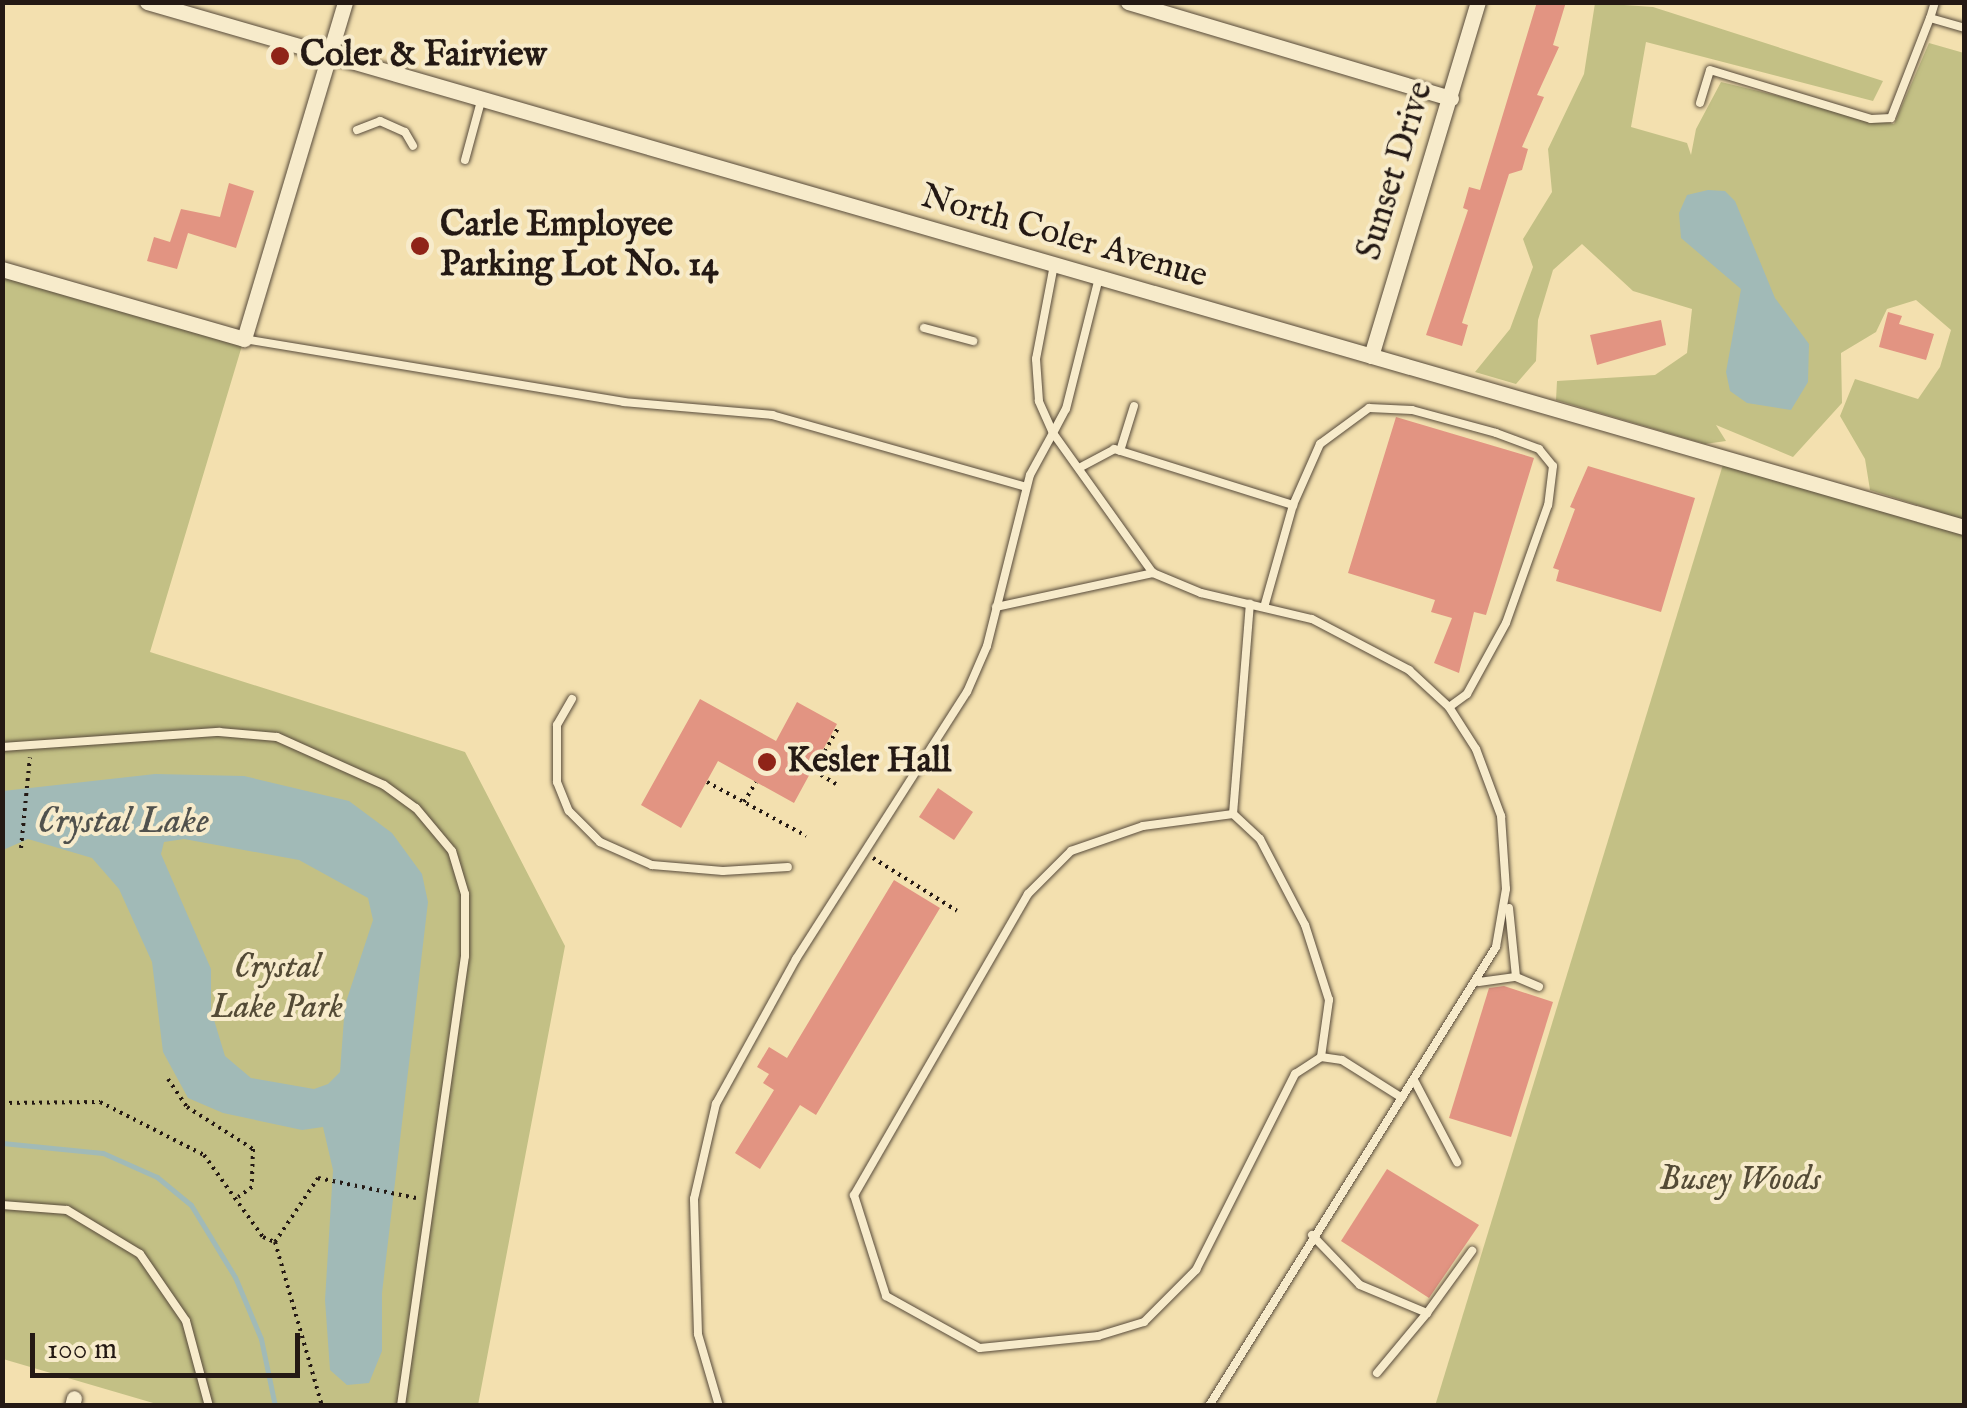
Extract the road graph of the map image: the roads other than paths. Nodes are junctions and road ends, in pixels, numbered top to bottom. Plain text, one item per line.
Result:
1 (147, 2) edge
2 (346, 2) edge
3 (1128, 2) edge
4 (1478, 2) edge
5 (1934, 2) edge
6 (1930, 18) junction
7 (1964, 28) edge
8 (329, 57) junction
9 (1451, 98) junction
10 (482, 100) junction
11 (1700, 103) dead end
12 (357, 130) dead end
13 (413, 146) dead end
14 (465, 160) dead end
15 (1054, 265) junction
16 (2, 269) edge
17 (1099, 278) junction
18 (924, 328) dead end
19 (244, 339) junction
20 (973, 341) dead end
21 (1371, 356) junction
22 (1134, 406) dead end
23 (1053, 433) junction
24 (1120, 452) junction
25 (1079, 468) junction
26 (1026, 487) junction
27 (1293, 504) junction
28 (1964, 527) edge
29 (1153, 573) junction
30 (1250, 604) junction
31 (1265, 604) junction
32 (996, 607) junction
33 (572, 700) dead end
34 (1449, 707) junction
35 (2, 746) edge
36 (1234, 814) junction
37 (788, 867) dead end
38 (1506, 889) junction
39 (1516, 976) junction
40 (1478, 982) junction
41 (1539, 987) dead end
42 (1321, 1057) junction
43 (1414, 1080) junction
44 (1402, 1098) junction
45 (1456, 1162) dead end
46 (2, 1205) edge
47 (1312, 1235) junction
48 (1472, 1251) dead end
49 (1426, 1314) junction
50 (1377, 1373) dead end
51 (209, 1406) edge
52 (401, 1406) edge
53 (719, 1406) edge
54 (1209, 1406) edge

1 - 8 street, North Coler Avenue
2 - 8 street
3 - 9 street
4 - 9 street, Sunset Drive
5 - 6 lane
6 - 7 lane
6 - 11 lane
8 - 10 street, North Coler Avenue
8 - 19 street
9 - 21 street, Sunset Drive
10 - 14 lane
10 - 15 street, North Coler Avenue
12 - 13 lane
15 - 17 street, North Coler Avenue
15 - 23 lane
16 - 19 street
17 - 21 street, North Coler Avenue
17 - 23 lane
18 - 20 lane
19 - 26 lane
21 - 28 street, North Coler Avenue
22 - 24 lane
23 - 25 lane
23 - 26 lane
24 - 25 lane
24 - 27 lane
25 - 29 lane
26 - 32 lane
27 - 31 lane
27 - 34 lane
29 - 30 lane
29 - 32 lane
30 - 31 lane
30 - 36 lane
31 - 34 lane
32 - 53 lane
33 - 37 lane
34 - 38 lane
35 - 52 lane
36 - 42 lane
36 - 42 lane
38 - 39 lane
38 - 40 lane
39 - 40 lane
39 - 41 lane
40 - 43 lane
42 - 44 lane
43 - 44 lane
43 - 45 lane
44 - 47 lane
46 - 51 lane
47 - 49 lane
47 - 54 lane
48 - 49 lane
49 - 50 lane

